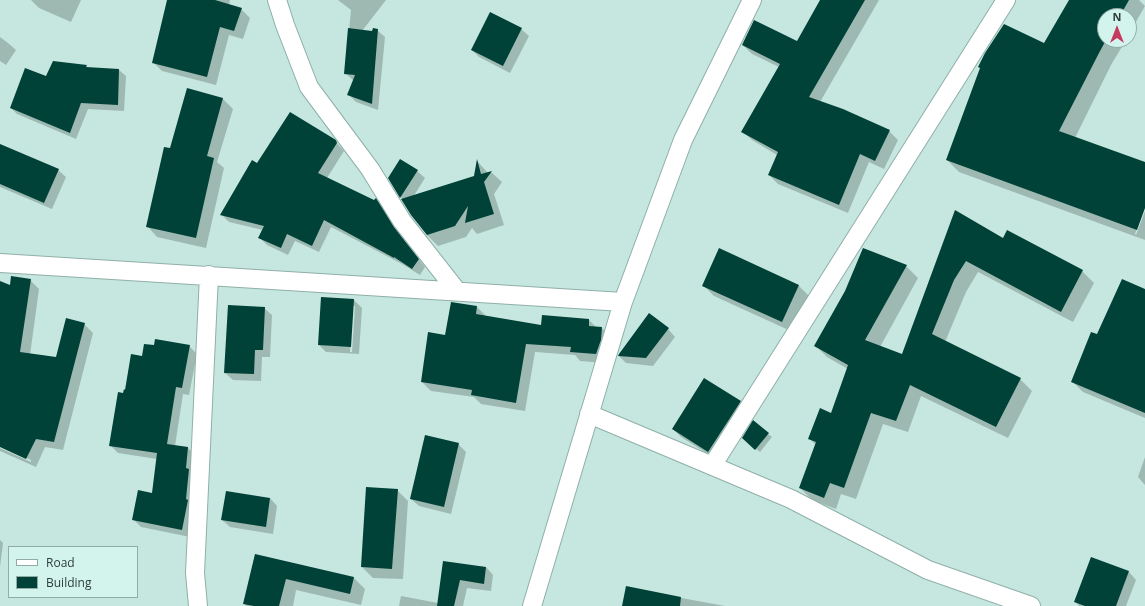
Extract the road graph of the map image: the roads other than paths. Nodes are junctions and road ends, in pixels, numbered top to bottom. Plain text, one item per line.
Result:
1 (277, 0) edge
2 (752, 0) edge
3 (1006, 0) edge
4 (0, 263) edge
5 (209, 275) junction
6 (457, 291) junction
7 (623, 302) junction
8 (589, 414) junction
9 (712, 466) junction
10 (198, 606) edge
11 (532, 606) edge
12 (1031, 606) edge

1 - 6 street
2 - 7 street
3 - 9 street
4 - 5 street
5 - 6 street
5 - 10 street
6 - 7 street
7 - 8 street
8 - 9 street
8 - 11 street
9 - 12 street

